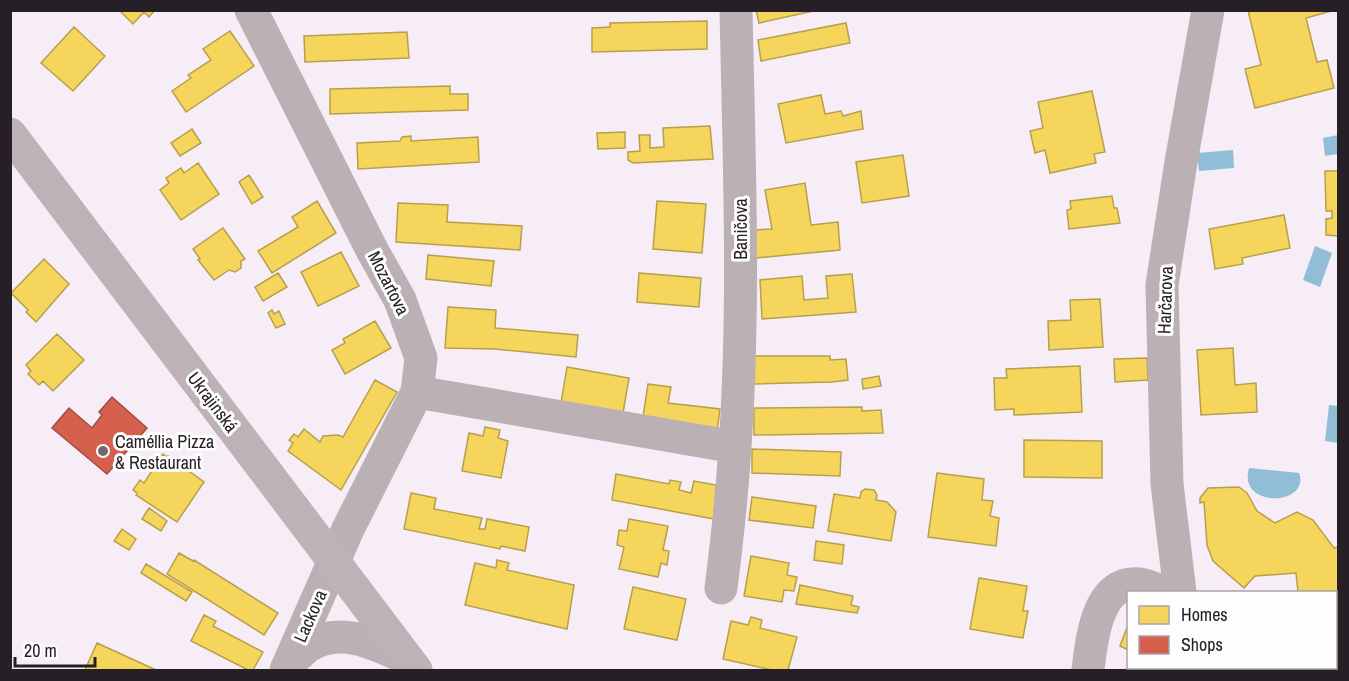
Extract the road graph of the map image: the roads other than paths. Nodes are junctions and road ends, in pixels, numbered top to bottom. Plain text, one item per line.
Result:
1 (251, 10) edge
2 (736, 10) edge
3 (1208, 10) edge
4 (10, 134) edge
5 (417, 392) junction
6 (735, 447) junction
7 (334, 562) junction
8 (721, 588) dead end
9 (1162, 591) edge
10 (1180, 591) edge
11 (411, 664) edge
12 (287, 667) edge
13 (1088, 670) edge

1 - 5 street, Mozartova
2 - 6 street, Baničova
3 - 10 street, Harčarova
4 - 7 main road, Ukrajinská
5 - 6 street
5 - 7 street, Mozartova
6 - 8 street, Baničova
7 - 11 main road, Ukrajinská
7 - 12 street, Lackova
9 - 13 street
11 - 12 street

